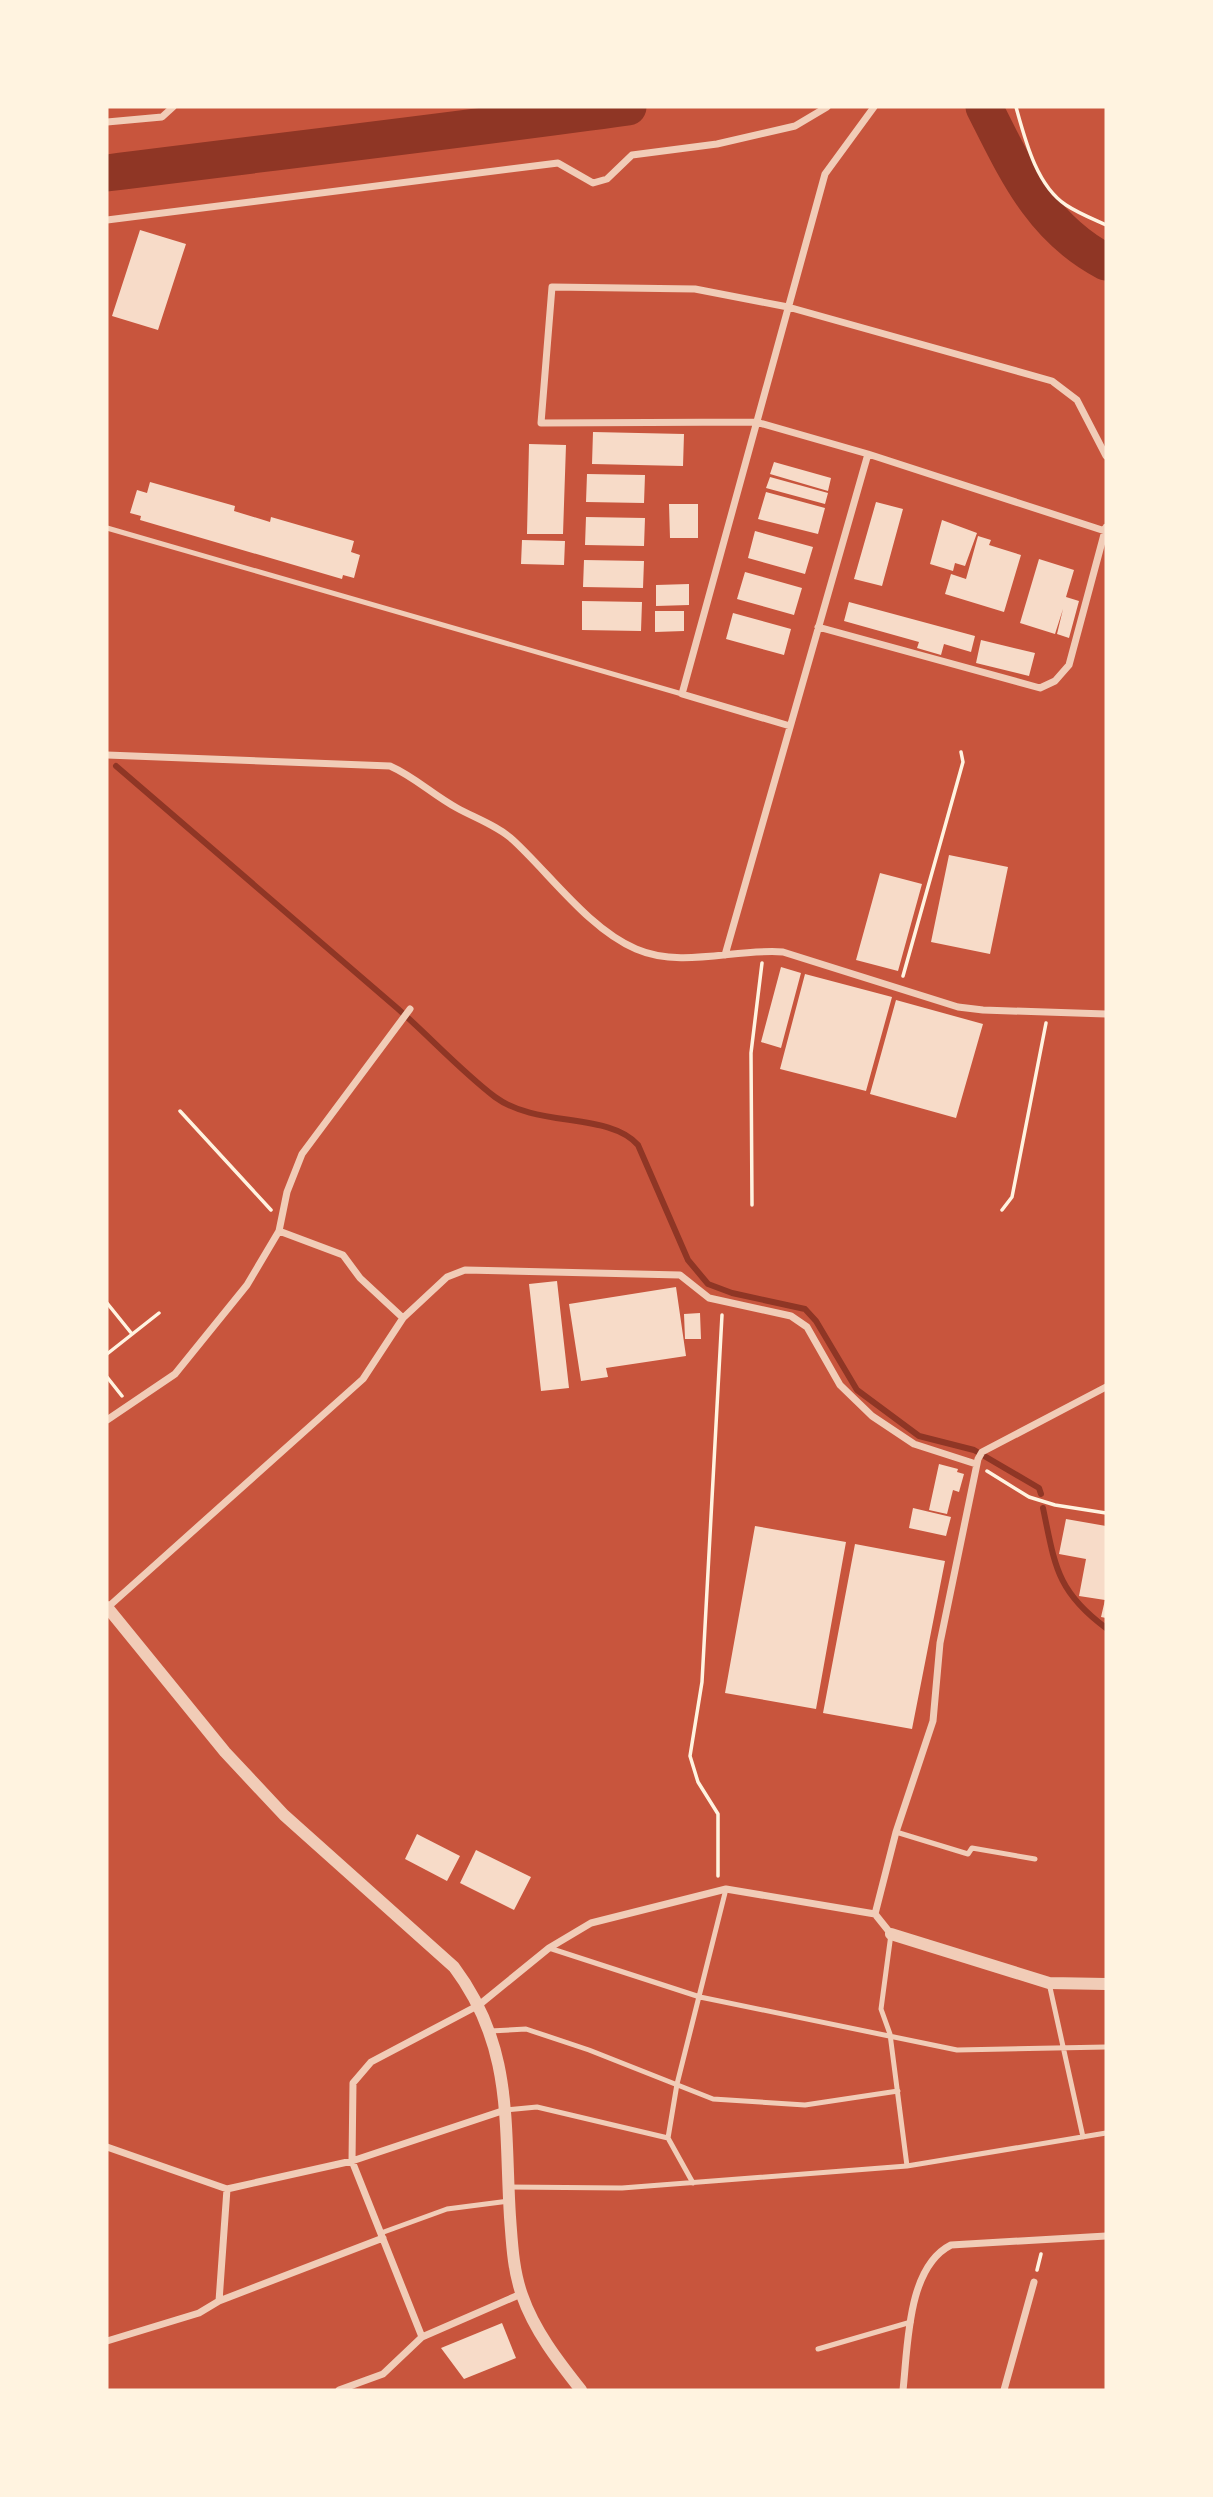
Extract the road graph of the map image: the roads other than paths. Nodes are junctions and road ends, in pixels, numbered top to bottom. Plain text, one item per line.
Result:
1 (173, 107) edge
2 (827, 107) edge
3 (873, 107) edge
4 (107, 122) edge
5 (107, 220) edge
6 (788, 307) junction
7 (756, 422) junction
8 (868, 454) junction
9 (1106, 456) edge
10 (107, 528) edge
11 (1106, 529) edge
12 (818, 627) junction
13 (682, 694) junction
14 (790, 726) junction
15 (107, 755) edge
16 (725, 955) junction
17 (410, 1009) dead end
18 (1106, 1014) edge
19 (280, 1227) junction
20 (403, 1318) junction
21 (1106, 1387) edge
22 (107, 1420) edge
23 (979, 1458) junction
24 (107, 1607) edge
25 (896, 1832) junction
26 (1035, 1859) dead end
27 (722, 1889) junction
28 (875, 1914) junction
29 (891, 1934) junction
30 (549, 1948) junction
31 (1049, 1983) junction
32 (1106, 1984) edge
33 (701, 1997) junction
34 (479, 2005) junction
35 (490, 2031) junction
36 (890, 2034) junction
37 (1106, 2047) edge
38 (1065, 2049) junction
39 (677, 2084) junction
40 (898, 2091) junction
41 (506, 2110) junction
42 (1106, 2133) edge
43 (1083, 2137) junction
44 (668, 2138) junction
45 (107, 2147) edge
46 (352, 2161) junction
47 (907, 2166) junction
48 (693, 2183) junction
49 (508, 2187) junction
50 (228, 2189) junction
51 (509, 2201) junction
52 (382, 2236) junction
53 (1106, 2239) edge
54 (1034, 2282) road end
55 (521, 2294) junction
56 (219, 2301) junction
57 (911, 2322) junction
58 (422, 2337) junction
59 (107, 2341) edge
60 (818, 2349) dead end
61 (339, 2390) edge
62 (581, 2390) edge
63 (903, 2390) edge
64 (1004, 2390) edge

1 - 4 street
2 - 5 street
3 - 6 street
6 - 7 street
6 - 7 street
6 - 9 street
7 - 8 street
7 - 13 street
8 - 11 street
8 - 12 street
10 - 13 lane
11 - 12 street
12 - 14 street
13 - 14 street
14 - 16 street
15 - 16 street
16 - 18 street
17 - 19 street
19 - 20 street
19 - 22 street
20 - 23 street
20 - 24 street
21 - 23 street
23 - 25 street
24 - 34 street
25 - 26 lane
25 - 28 street
27 - 28 street
27 - 30 street
27 - 33 lane
28 - 29 street
29 - 31 street
29 - 36 lane
30 - 33 lane
30 - 34 street
31 - 32 street
31 - 38 lane
33 - 36 lane
33 - 39 lane
34 - 35 street
34 - 46 street
35 - 39 lane
35 - 41 street
36 - 38 lane
36 - 40 lane
37 - 38 lane
38 - 43 lane
39 - 40 lane
39 - 44 lane
40 - 47 lane
41 - 44 lane
41 - 46 street
41 - 49 street
42 - 43 lane
43 - 47 lane
44 - 48 lane
45 - 50 street
46 - 50 street
46 - 52 street
47 - 48 lane
48 - 49 lane
49 - 51 street
50 - 56 street
51 - 52 lane
51 - 55 street
52 - 56 street
52 - 58 street
53 - 57 street
54 - 64 street
55 - 58 street
55 - 62 street
56 - 59 street
57 - 60 lane
57 - 63 street
58 - 61 street

